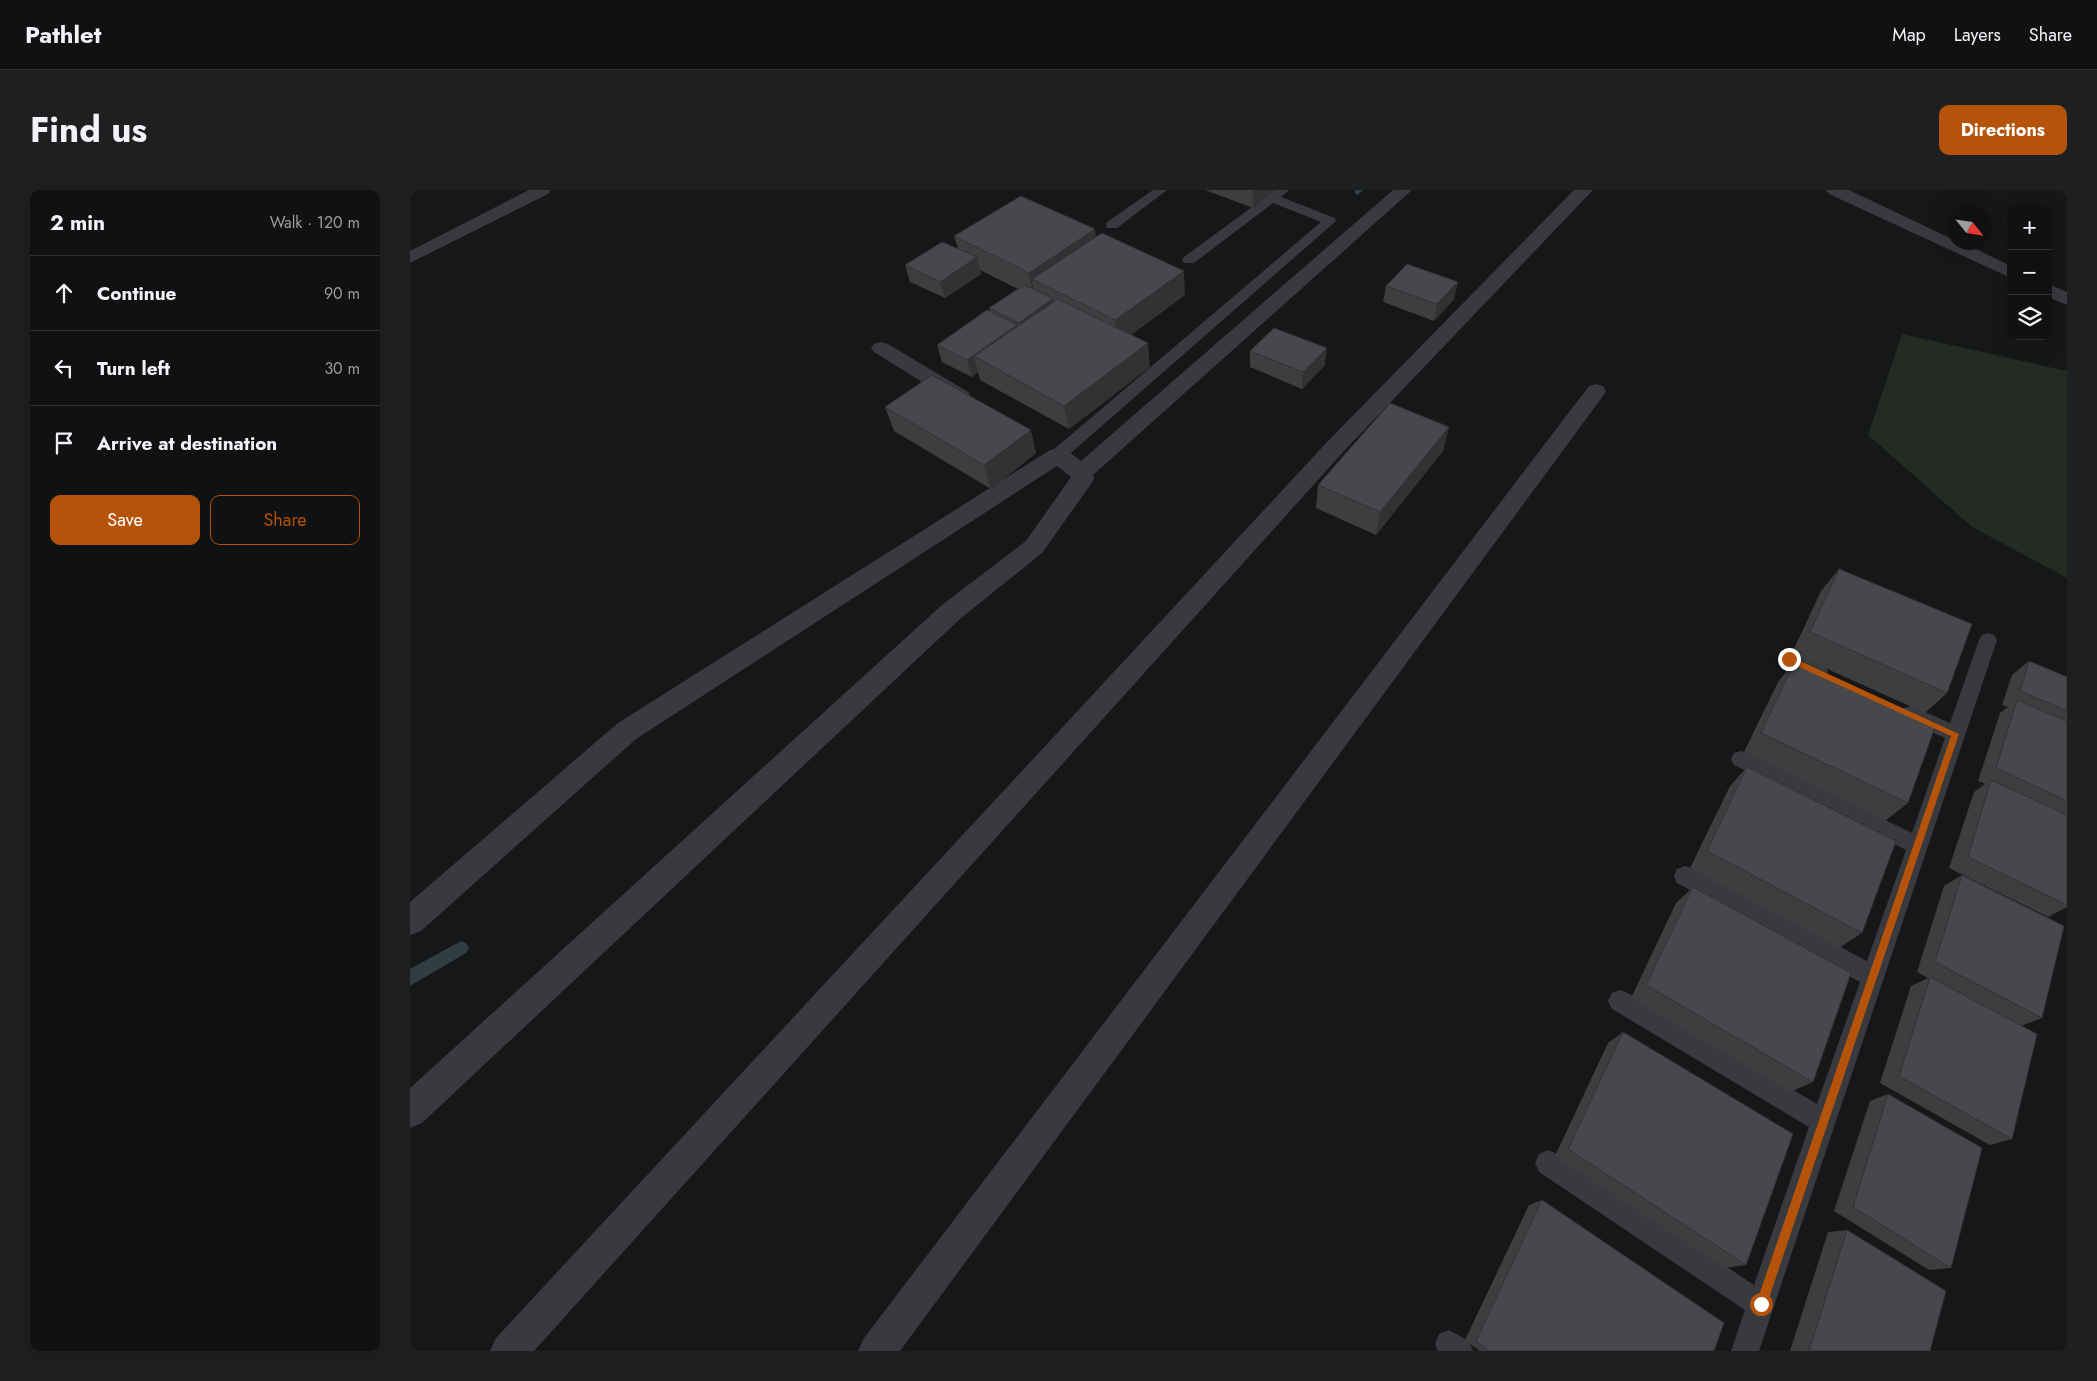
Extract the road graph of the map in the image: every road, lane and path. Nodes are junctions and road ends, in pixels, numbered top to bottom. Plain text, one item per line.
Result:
1 (542, 190) edge
2 (1161, 190) edge
3 (1403, 190) edge
4 (1584, 190) edge
5 (1835, 190) edge
6 (1278, 194) edge
7 (1112, 225) dead end
8 (410, 258) edge
9 (1189, 260) dead end
10 (2007, 271) edge
11 (2052, 292) edge
12 (2067, 299) edge
13 (881, 348) dead end
14 (1596, 391) dead end
15 (982, 409) edge
16 (1049, 450) junction
17 (1082, 473) junction
18 (1988, 640) dead end
19 (1789, 659) dead end
20 (1832, 678) edge
21 (1894, 706) edge
22 (1955, 734) junction
23 (1741, 759) dead end
24 (1918, 846) junction
25 (1685, 876) dead end
26 (410, 922) edge
27 (1872, 976) junction
28 (1620, 1001) dead end
29 (410, 1111) edge
30 (1823, 1121) junction
31 (1548, 1163) dead end
32 (1761, 1304) junction
33 (509, 1351) edge
34 (877, 1351) edge
35 (1745, 1351) edge

1 - 8 street
2 - 7 lane
3 - 17 street
4 - 33 street
5 - 10 street
6 - 9 lane
6 - 16 lane
11 - 12 street
13 - 15 street
14 - 34 street
16 - 17 street
16 - 26 street
17 - 29 street
18 - 22 lane
19 - 20 lane
21 - 22 lane
22 - 24 lane
23 - 24 lane
24 - 27 lane
25 - 27 lane
27 - 30 lane
28 - 30 lane
30 - 32 lane
31 - 32 lane
32 - 35 lane

